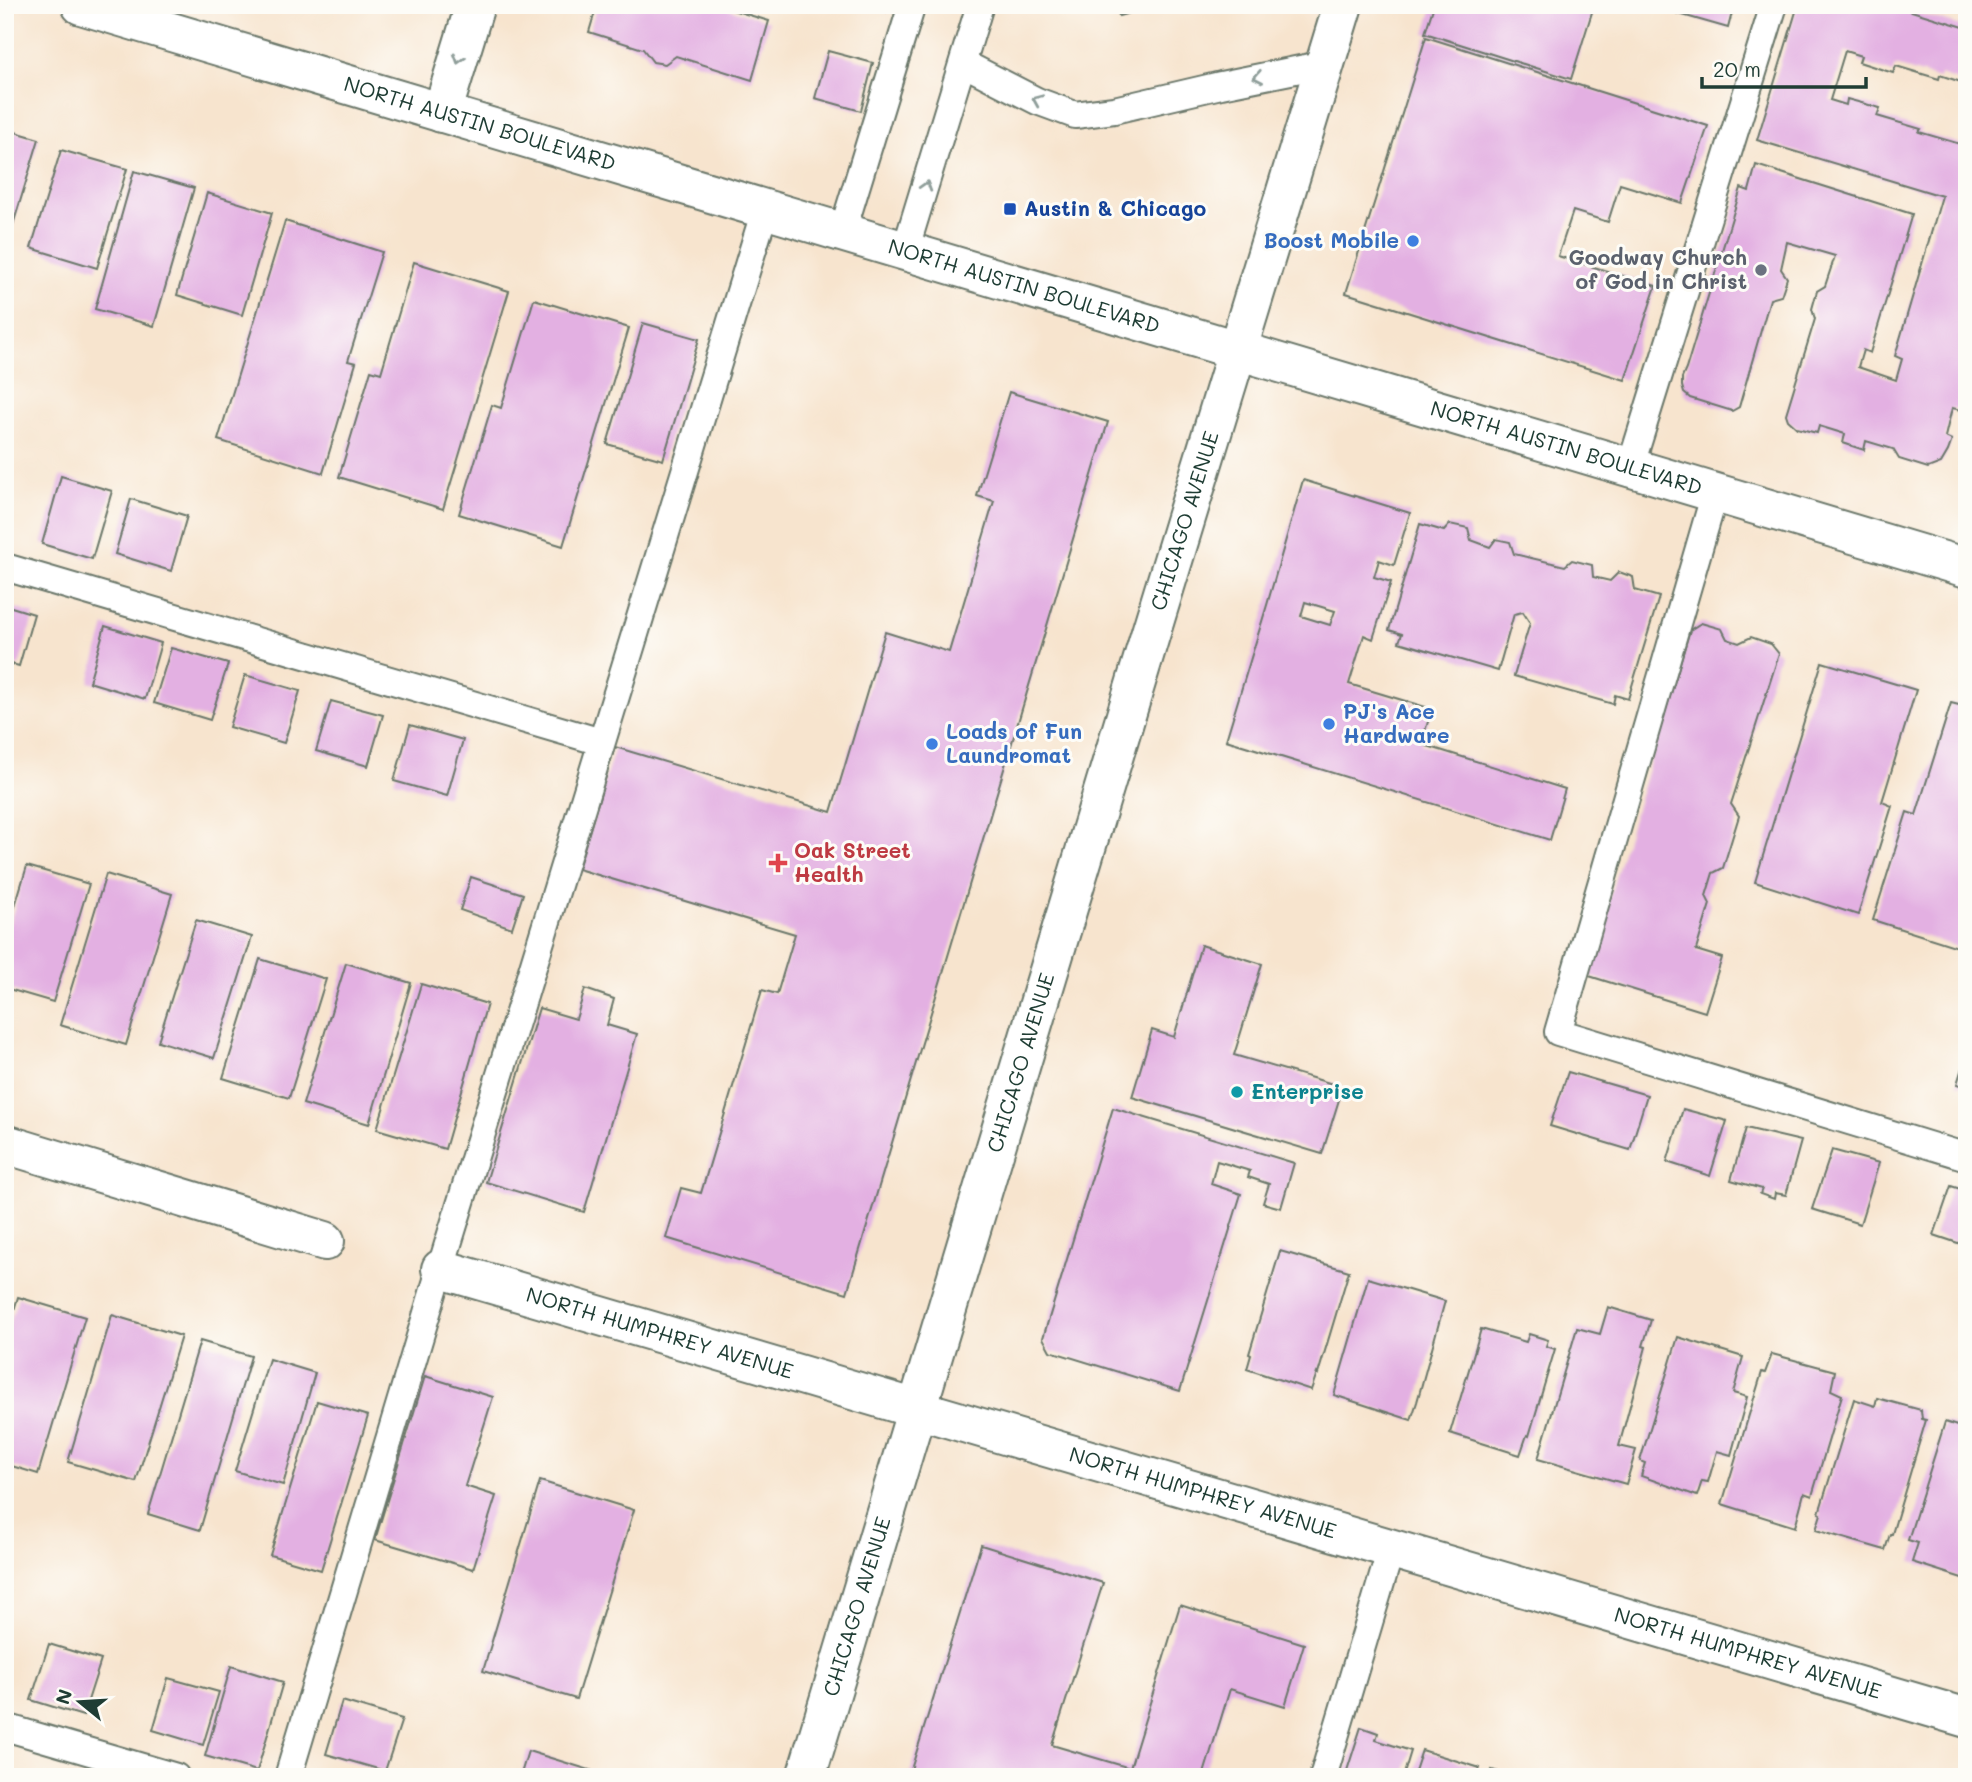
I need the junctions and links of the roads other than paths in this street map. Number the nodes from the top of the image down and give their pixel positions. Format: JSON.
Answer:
{"nodes":[{"id":1,"x":82,"y":5,"type":"edge"},
{"id":2,"x":475,"y":5,"type":"edge"},
{"id":3,"x":912,"y":5,"type":"edge"},
{"id":4,"x":981,"y":5,"type":"edge"},
{"id":5,"x":1343,"y":5,"type":"edge"},
{"id":6,"x":1774,"y":5,"type":"edge"},
{"id":7,"x":963,"y":63,"type":"junction"},
{"id":8,"x":1325,"y":64,"type":"junction"},
{"id":9,"x":442,"y":113,"type":"junction"},
{"id":10,"x":765,"y":209,"type":"junction"},
{"id":11,"x":842,"y":233,"type":"junction"},
{"id":12,"x":905,"y":251,"type":"junction"},
{"id":13,"x":1237,"y":350,"type":"junction"},
{"id":14,"x":1630,"y":468,"type":"junction"},
{"id":15,"x":1715,"y":493,"type":"junction"},
{"id":16,"x":5,"y":567,"type":"edge"},
{"id":17,"x":1967,"y":568,"type":"edge"},
{"id":18,"x":601,"y":742,"type":"junction"},
{"id":19,"x":5,"y":1144,"type":"edge"},
{"id":20,"x":1967,"y":1157,"type":"edge"},
{"id":21,"x":325,"y":1241,"type":"dead end"},
{"id":22,"x":441,"y":1269,"type":"junction"},
{"id":23,"x":916,"y":1410,"type":"junction"},
{"id":24,"x":1391,"y":1549,"type":"junction"},
{"id":25,"x":1967,"y":1718,"type":"edge"},
{"id":26,"x":5,"y":1727,"type":"edge"},
{"id":27,"x":176,"y":1777,"type":"edge"},
{"id":28,"x":288,"y":1777,"type":"edge"},
{"id":29,"x":806,"y":1777,"type":"edge"},
{"id":30,"x":1323,"y":1777,"type":"edge"}],
"edges":[{"from":1,"to":9,"type":"street","name":"NORTH AUSTIN BOULEVARD"},
{"from":2,"to":9,"type":"street","one_way":true},
{"from":3,"to":11,"type":"lane"},
{"from":4,"to":7,"type":"lane"},
{"from":5,"to":8,"type":"street","name":"CHICAGO AVENUE"},
{"from":6,"to":14,"type":"lane"},
{"from":8,"to":7,"type":"lane","one_way":true},
{"from":12,"to":7,"type":"lane","one_way":true},
{"from":8,"to":13,"type":"street","name":"CHICAGO AVENUE"},
{"from":9,"to":10,"type":"street","name":"NORTH AUSTIN BOULEVARD"},
{"from":10,"to":11,"type":"street","name":"NORTH AUSTIN BOULEVARD"},
{"from":10,"to":18,"type":"lane"},
{"from":11,"to":12,"type":"street","name":"NORTH AUSTIN BOULEVARD"},
{"from":12,"to":13,"type":"street","name":"NORTH AUSTIN BOULEVARD"},
{"from":13,"to":14,"type":"street","name":"NORTH AUSTIN BOULEVARD"},
{"from":13,"to":23,"type":"street","name":"CHICAGO AVENUE"},
{"from":14,"to":15,"type":"street","name":"NORTH AUSTIN BOULEVARD"},
{"from":15,"to":17,"type":"street","name":"NORTH AUSTIN BOULEVARD"},
{"from":15,"to":20,"type":"lane"},
{"from":16,"to":18,"type":"lane"},
{"from":18,"to":22,"type":"lane"},
{"from":19,"to":21,"type":"street"},
{"from":22,"to":23,"type":"street","name":"NORTH HUMPHREY AVENUE"},
{"from":22,"to":28,"type":"lane"},
{"from":23,"to":24,"type":"street","name":"NORTH HUMPHREY AVENUE"},
{"from":23,"to":29,"type":"street","name":"CHICAGO AVENUE"},
{"from":24,"to":25,"type":"street","name":"NORTH HUMPHREY AVENUE"},
{"from":24,"to":30,"type":"lane"},
{"from":26,"to":27,"type":"lane"}]}
